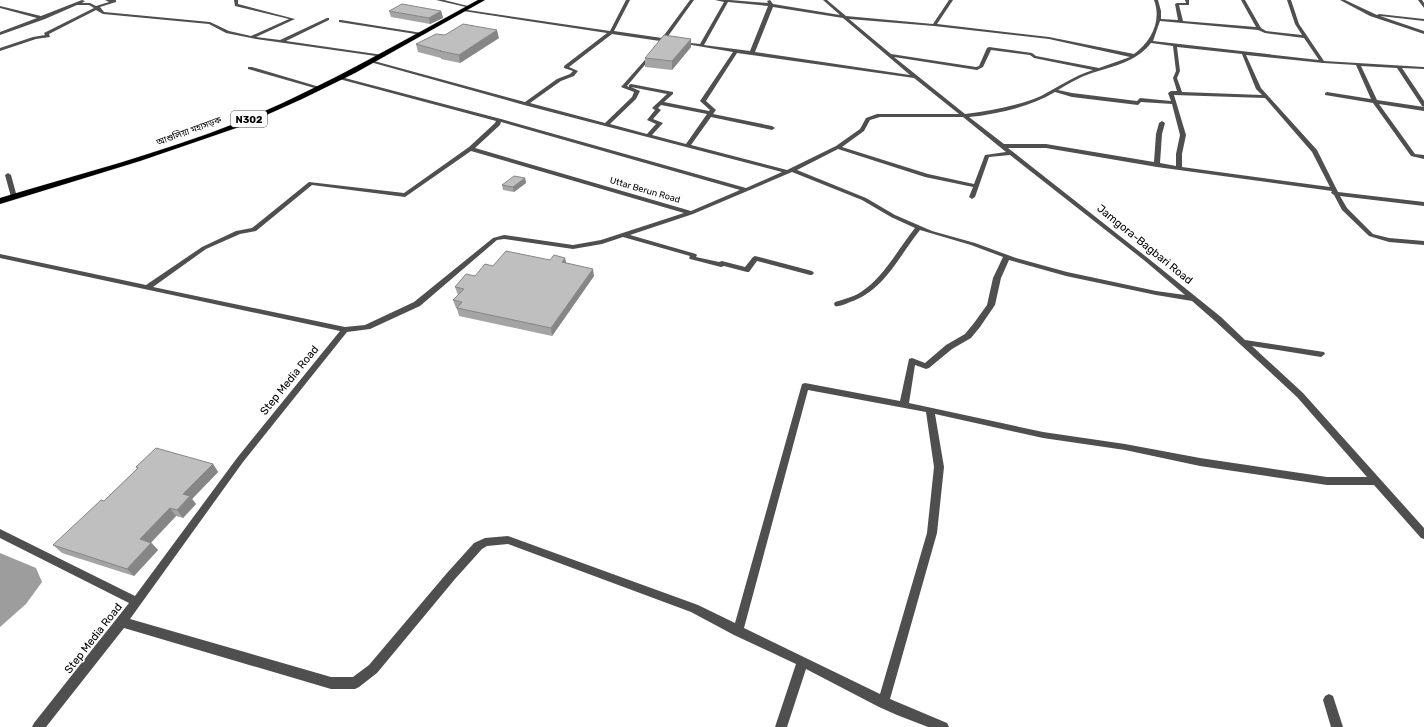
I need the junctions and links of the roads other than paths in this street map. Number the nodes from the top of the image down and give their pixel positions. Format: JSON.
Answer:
{"nodes":[{"id":1,"x":86,"y":0,"type":"edge"},
{"id":2,"x":107,"y":0,"type":"edge"},
{"id":3,"x":236,"y":0,"type":"edge"},
{"id":4,"x":438,"y":0,"type":"edge"},
{"id":5,"x":482,"y":0,"type":"edge"},
{"id":6,"x":628,"y":0,"type":"edge"},
{"id":7,"x":692,"y":0,"type":"edge"},
{"id":8,"x":717,"y":0,"type":"edge"},
{"id":9,"x":825,"y":0,"type":"edge"},
{"id":10,"x":951,"y":0,"type":"edge"},
{"id":11,"x":1156,"y":0,"type":"edge"},
{"id":12,"x":1187,"y":0,"type":"edge"},
{"id":13,"x":1243,"y":0,"type":"edge"},
{"id":14,"x":1289,"y":0,"type":"edge"},
{"id":15,"x":1342,"y":0,"type":"edge"},
{"id":16,"x":1420,"y":0,"type":"edge"},
{"id":17,"x":728,"y":1,"type":"junction"},
{"id":18,"x":770,"y":3,"type":"edge"},
{"id":19,"x":78,"y":4,"type":"junction"},
{"id":20,"x":0,"y":7,"type":"edge"},
{"id":21,"x":1424,"y":7,"type":"edge"},
{"id":22,"x":97,"y":8,"type":"junction"},
{"id":23,"x":467,"y":8,"type":"junction"},
{"id":24,"x":1370,"y":14,"type":"junction"},
{"id":25,"x":43,"y":18,"type":"junction"},
{"id":26,"x":846,"y":18,"type":"junction"},
{"id":27,"x":327,"y":19,"type":"dead end"},
{"id":28,"x":1159,"y":20,"type":"junction"},
{"id":29,"x":1424,"y":20,"type":"edge"},
{"id":30,"x":341,"y":21,"type":"dead end"},
{"id":31,"x":1181,"y":22,"type":"junction"},
{"id":32,"x":934,"y":25,"type":"junction"},
{"id":33,"x":1259,"y":29,"type":"junction"},
{"id":34,"x":610,"y":32,"type":"junction"},
{"id":35,"x":1424,"y":33,"type":"edge"},
{"id":36,"x":0,"y":34,"type":"edge"},
{"id":37,"x":422,"y":34,"type":"junction"},
{"id":38,"x":252,"y":37,"type":"junction"},
{"id":39,"x":1306,"y":37,"type":"junction"},
{"id":40,"x":663,"y":40,"type":"junction"},
{"id":41,"x":281,"y":41,"type":"junction"},
{"id":42,"x":1150,"y":42,"type":"junction"},
{"id":43,"x":1175,"y":45,"type":"junction"},
{"id":44,"x":658,"y":46,"type":"edge"},
{"id":45,"x":701,"y":46,"type":"junction"},
{"id":46,"x":0,"y":50,"type":"edge"},
{"id":47,"x":654,"y":51,"type":"edge"},
{"id":48,"x":736,"y":51,"type":"junction"},
{"id":49,"x":1243,"y":52,"type":"junction"},
{"id":50,"x":752,"y":53,"type":"junction"},
{"id":51,"x":891,"y":55,"type":"junction"},
{"id":52,"x":383,"y":56,"type":"junction"},
{"id":53,"x":1134,"y":56,"type":"junction"},
{"id":54,"x":372,"y":62,"type":"junction"},
{"id":55,"x":1323,"y":62,"type":"junction"},
{"id":56,"x":1358,"y":65,"type":"junction"},
{"id":57,"x":1398,"y":66,"type":"junction"},
{"id":58,"x":250,"y":68,"type":"dead end"},
{"id":59,"x":1424,"y":68,"type":"edge"},
{"id":60,"x":1100,"y":70,"type":"junction"},
{"id":61,"x":915,"y":77,"type":"junction"},
{"id":62,"x":341,"y":78,"type":"junction"},
{"id":63,"x":626,"y":85,"type":"junction"},
{"id":64,"x":320,"y":88,"type":"junction"},
{"id":65,"x":1053,"y":90,"type":"junction"},
{"id":66,"x":1180,"y":93,"type":"junction"},
{"id":67,"x":1327,"y":94,"type":"dead end"},
{"id":68,"x":1266,"y":97,"type":"junction"},
{"id":69,"x":1375,"y":102,"type":"junction"},
{"id":70,"x":660,"y":103,"type":"junction"},
{"id":71,"x":1174,"y":103,"type":"junction"},
{"id":72,"x":526,"y":104,"type":"junction"},
{"id":73,"x":1424,"y":105,"type":"edge"},
{"id":74,"x":1424,"y":109,"type":"edge"},
{"id":75,"x":710,"y":114,"type":"junction"},
{"id":76,"x":965,"y":115,"type":"junction"},
{"id":77,"x":499,"y":120,"type":"junction"},
{"id":78,"x":1162,"y":123,"type":"dead end"},
{"id":79,"x":606,"y":126,"type":"junction"},
{"id":80,"x":772,"y":128,"type":"dead end"},
{"id":81,"x":648,"y":136,"type":"junction"},
{"id":82,"x":687,"y":146,"type":"junction"},
{"id":83,"x":1004,"y":146,"type":"junction"},
{"id":84,"x":838,"y":147,"type":"junction"},
{"id":85,"x":471,"y":148,"type":"junction"},
{"id":86,"x":1012,"y":153,"type":"junction"},
{"id":87,"x":1424,"y":157,"type":"edge"},
{"id":88,"x":1157,"y":165,"type":"junction"},
{"id":89,"x":1179,"y":168,"type":"junction"},
{"id":90,"x":790,"y":171,"type":"junction"},
{"id":91,"x":8,"y":175,"type":"dead end"},
{"id":92,"x":976,"y":186,"type":"junction"},
{"id":93,"x":747,"y":190,"type":"junction"},
{"id":94,"x":1334,"y":191,"type":"junction"},
{"id":95,"x":14,"y":197,"type":"junction"},
{"id":96,"x":972,"y":197,"type":"dead end"},
{"id":97,"x":0,"y":201,"type":"edge"},
{"id":98,"x":1424,"y":204,"type":"edge"},
{"id":99,"x":691,"y":213,"type":"junction"},
{"id":100,"x":919,"y":227,"type":"junction"},
{"id":101,"x":623,"y":235,"type":"junction"},
{"id":102,"x":1424,"y":243,"type":"edge"},
{"id":103,"x":0,"y":256,"type":"edge"},
{"id":104,"x":1007,"y":257,"type":"junction"},
{"id":105,"x":810,"y":273,"type":"dead end"},
{"id":106,"x":146,"y":288,"type":"junction"},
{"id":107,"x":1194,"y":299,"type":"junction"},
{"id":108,"x":838,"y":304,"type":"dead end"},
{"id":109,"x":345,"y":330,"type":"junction"},
{"id":110,"x":1243,"y":342,"type":"junction"},
{"id":111,"x":1321,"y":354,"type":"dead end"},
{"id":112,"x":904,"y":405,"type":"junction"},
{"id":113,"x":930,"y":410,"type":"junction"},
{"id":114,"x":1377,"y":481,"type":"junction"},
{"id":115,"x":0,"y":533,"type":"edge"},
{"id":116,"x":1424,"y":535,"type":"edge"},
{"id":117,"x":137,"y":602,"type":"junction"},
{"id":118,"x":122,"y":622,"type":"junction"},
{"id":119,"x":738,"y":631,"type":"junction"},
{"id":120,"x":802,"y":662,"type":"junction"},
{"id":121,"x":1329,"y":700,"type":"dead end"},
{"id":122,"x":883,"y":703,"type":"junction"},
{"id":123,"x":38,"y":727,"type":"edge"},
{"id":124,"x":781,"y":727,"type":"edge"},
{"id":125,"x":943,"y":727,"type":"edge"},
{"id":126,"x":1337,"y":727,"type":"edge"}],
"edges":[{"from":1,"to":19,"type":"street"},
{"from":2,"to":22,"type":"street"},
{"from":3,"to":38,"type":"street"},
{"from":4,"to":23,"type":"street"},
{"from":5,"to":23,"type":"highway","name":"আশুলিয়া মহাসড়ক","number":"N302"},
{"from":6,"to":34,"type":"street"},
{"from":7,"to":40,"type":"street"},
{"from":8,"to":17,"type":"street"},
{"from":9,"to":26,"type":"street","name":"Jamgora-Bagbari Road"},
{"from":10,"to":32,"type":"street"},
{"from":11,"to":28,"type":"street"},
{"from":12,"to":31,"type":"street"},
{"from":13,"to":33,"type":"street"},
{"from":14,"to":39,"type":"street"},
{"from":15,"to":24,"type":"street"},
{"from":16,"to":21,"type":"street"},
{"from":17,"to":18,"type":"street"},
{"from":17,"to":45,"type":"street"},
{"from":18,"to":26,"type":"street"},
{"from":18,"to":50,"type":"street"},
{"from":19,"to":22,"type":"street"},
{"from":19,"to":25,"type":"street"},
{"from":20,"to":25,"type":"street"},
{"from":22,"to":38,"type":"street"},
{"from":22,"to":46,"type":"street"},
{"from":23,"to":34,"type":"street"},
{"from":23,"to":37,"type":"highway","name":"আশুলিয়া মহাসড়ক","number":"N302"},
{"from":24,"to":29,"type":"street"},
{"from":24,"to":35,"type":"street"},
{"from":25,"to":36,"type":"street"},
{"from":26,"to":32,"type":"street"},
{"from":26,"to":51,"type":"street","name":"Jamgora-Bagbari Road"},
{"from":27,"to":41,"type":"street"},
{"from":28,"to":31,"type":"street"},
{"from":28,"to":42,"type":"street"},
{"from":30,"to":37,"type":"street"},
{"from":31,"to":33,"type":"street"},
{"from":32,"to":53,"type":"street"},
{"from":33,"to":39,"type":"street"},
{"from":34,"to":40,"type":"street"},
{"from":34,"to":72,"type":"street"},
{"from":37,"to":52,"type":"highway","name":"আশুলিয়া মহাসড়ক","number":"N302"},
{"from":38,"to":41,"type":"street"},
{"from":39,"to":55,"type":"street"},
{"from":40,"to":44,"type":"street"},
{"from":40,"to":45,"type":"street"},
{"from":41,"to":52,"type":"street"},
{"from":42,"to":43,"type":"street"},
{"from":42,"to":53,"type":"street"},
{"from":43,"to":49,"type":"street"},
{"from":43,"to":66,"type":"street"},
{"from":45,"to":48,"type":"street"},
{"from":47,"to":63,"type":"street"},
{"from":48,"to":50,"type":"street"},
{"from":48,"to":75,"type":"street"},
{"from":49,"to":55,"type":"street"},
{"from":49,"to":68,"type":"street"},
{"from":50,"to":61,"type":"street"},
{"from":51,"to":60,"type":"street"},
{"from":51,"to":61,"type":"street","name":"Jamgora-Bagbari Road"},
{"from":52,"to":54,"type":"highway","name":"আশুলিয়া মহাসড়ক","number":"N302"},
{"from":53,"to":60,"type":"street"},
{"from":54,"to":62,"type":"highway","name":"আশুলিয়া মহাসড়ক","number":"N302"},
{"from":54,"to":72,"type":"street"},
{"from":55,"to":56,"type":"street"},
{"from":56,"to":57,"type":"street"},
{"from":56,"to":69,"type":"street"},
{"from":57,"to":59,"type":"street"},
{"from":57,"to":73,"type":"street"},
{"from":58,"to":64,"type":"street"},
{"from":60,"to":65,"type":"street"},
{"from":61,"to":76,"type":"street","name":"Jamgora-Bagbari Road"},
{"from":62,"to":64,"type":"highway","name":"আশুলিয়া মহাসড়ক","number":"N302"},
{"from":62,"to":77,"type":"street"},
{"from":63,"to":70,"type":"street"},
{"from":63,"to":79,"type":"street"},
{"from":64,"to":95,"type":"highway","name":"আশুলিয়া মহাসড়ক","number":"N302"},
{"from":65,"to":71,"type":"street"},
{"from":65,"to":76,"type":"street"},
{"from":66,"to":68,"type":"street"},
{"from":66,"to":71,"type":"street"},
{"from":67,"to":69,"type":"street"},
{"from":68,"to":94,"type":"street"},
{"from":69,"to":74,"type":"street"},
{"from":69,"to":87,"type":"street"},
{"from":70,"to":75,"type":"street"},
{"from":70,"to":81,"type":"street"},
{"from":71,"to":89,"type":"street"},
{"from":72,"to":79,"type":"street"},
{"from":75,"to":80,"type":"street"},
{"from":75,"to":82,"type":"street"},
{"from":76,"to":83,"type":"street","name":"Jamgora-Bagbari Road"},
{"from":76,"to":84,"type":"street"},
{"from":77,"to":85,"type":"street"},
{"from":77,"to":93,"type":"street"},
{"from":78,"to":88,"type":"street"},
{"from":79,"to":81,"type":"street"},
{"from":81,"to":82,"type":"street"},
{"from":82,"to":90,"type":"street"},
{"from":83,"to":86,"type":"street","name":"Jamgora-Bagbari Road"},
{"from":83,"to":88,"type":"street"},
{"from":84,"to":90,"type":"street"},
{"from":84,"to":92,"type":"street"},
{"from":85,"to":99,"type":"street","name":"Uttar Berun Road"},
{"from":85,"to":106,"type":"street"},
{"from":86,"to":92,"type":"street"},
{"from":86,"to":107,"type":"street","name":"Jamgora-Bagbari Road"},
{"from":88,"to":89,"type":"street"},
{"from":89,"to":94,"type":"street"},
{"from":90,"to":93,"type":"street"},
{"from":90,"to":100,"type":"street"},
{"from":91,"to":95,"type":"street"},
{"from":92,"to":96,"type":"street"},
{"from":93,"to":99,"type":"street"},
{"from":94,"to":98,"type":"street"},
{"from":94,"to":102,"type":"street"},
{"from":95,"to":97,"type":"highway","name":"আশুলিয়া মহাসড়ক","number":"N302"},
{"from":99,"to":101,"type":"street","name":"Uttar Berun Road"},
{"from":100,"to":104,"type":"street"},
{"from":100,"to":108,"type":"street"},
{"from":101,"to":105,"type":"street"},
{"from":101,"to":109,"type":"street","name":"Uttar Berun Road"},
{"from":103,"to":106,"type":"street"},
{"from":104,"to":107,"type":"street"},
{"from":104,"to":112,"type":"street"},
{"from":106,"to":109,"type":"street"},
{"from":107,"to":110,"type":"street","name":"Jamgora-Bagbari Road"},
{"from":109,"to":117,"type":"street","name":"Step Media Road"},
{"from":110,"to":111,"type":"street"},
{"from":110,"to":114,"type":"street","name":"Jamgora-Bagbari Road"},
{"from":112,"to":113,"type":"street"},
{"from":112,"to":119,"type":"street"},
{"from":113,"to":114,"type":"street"},
{"from":113,"to":122,"type":"street"},
{"from":114,"to":116,"type":"street","name":"Jamgora-Bagbari Road"},
{"from":115,"to":117,"type":"street"},
{"from":117,"to":118,"type":"street","name":"Step Media Road"},
{"from":118,"to":119,"type":"street"},
{"from":118,"to":123,"type":"street","name":"Step Media Road"},
{"from":119,"to":120,"type":"street"},
{"from":120,"to":122,"type":"street"},
{"from":120,"to":124,"type":"street"},
{"from":121,"to":126,"type":"street"},
{"from":122,"to":125,"type":"street"}]}
